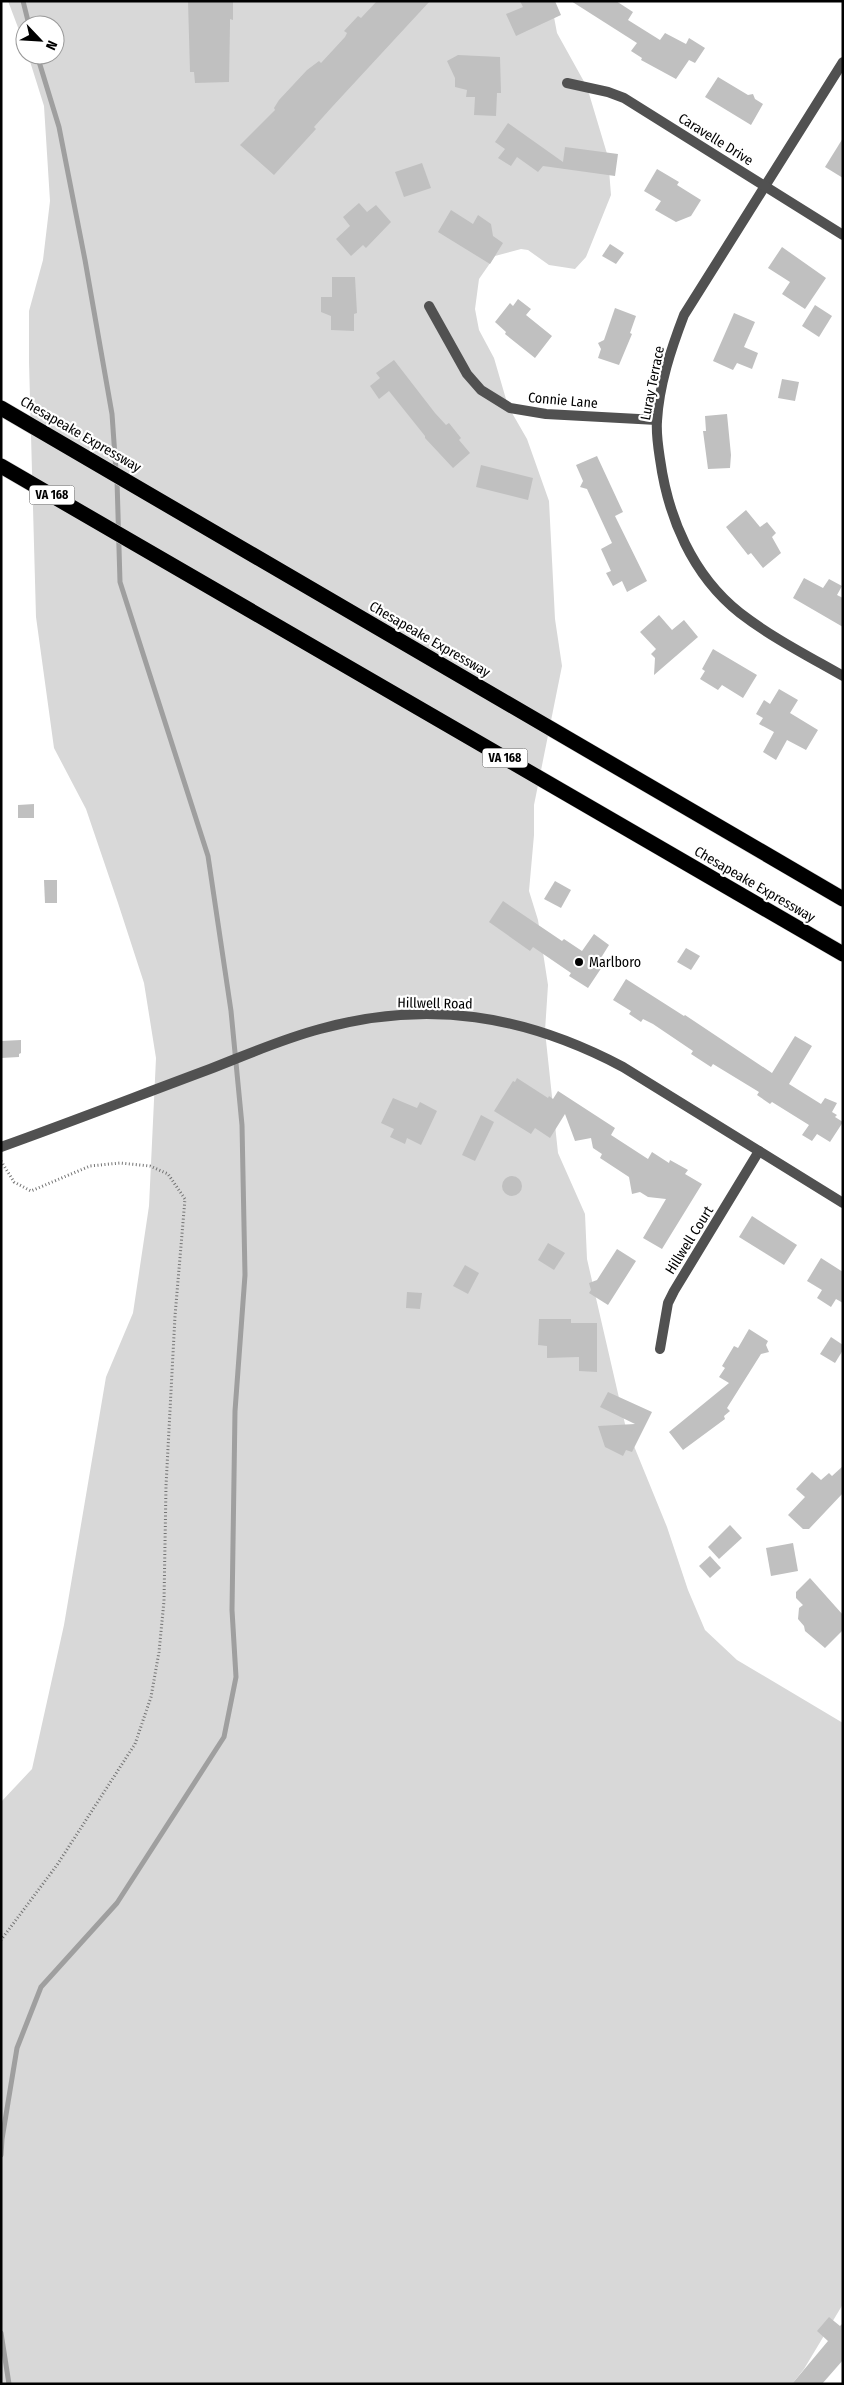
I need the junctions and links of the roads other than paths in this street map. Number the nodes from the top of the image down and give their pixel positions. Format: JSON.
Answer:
{"nodes":[{"id":1,"x":843,"y":62,"type":"edge"},
{"id":2,"x":567,"y":83,"type":"dead end"},
{"id":3,"x":764,"y":185,"type":"junction"},
{"id":4,"x":843,"y":235,"type":"edge"},
{"id":5,"x":429,"y":306,"type":"dead end"},
{"id":6,"x":1,"y":408,"type":"edge"},
{"id":7,"x":657,"y":420,"type":"junction"},
{"id":8,"x":1,"y":466,"type":"edge"},
{"id":9,"x":843,"y":676,"type":"edge"},
{"id":10,"x":843,"y":899,"type":"edge"},
{"id":11,"x":843,"y":954,"type":"edge"},
{"id":12,"x":1,"y":1147,"type":"edge"},
{"id":13,"x":759,"y":1152,"type":"junction"},
{"id":14,"x":843,"y":1203,"type":"edge"},
{"id":15,"x":660,"y":1349,"type":"dead end"}],
"edges":[{"from":1,"to":3,"type":"street","name":"Luray Terrace"},
{"from":2,"to":3,"type":"street","name":"Caravelle Drive"},
{"from":3,"to":4,"type":"street","name":"Caravelle Drive"},
{"from":3,"to":7,"type":"street","name":"Luray Terrace"},
{"from":5,"to":7,"type":"street","name":"Connie Lane"},
{"from":6,"to":10,"type":"highway","name":"Chesapeake Expressway"},
{"from":7,"to":9,"type":"street","name":"Luray Terrace"},
{"from":8,"to":11,"type":"highway","name":"Chesapeake Expressway","number":"VA 168"},
{"from":12,"to":13,"type":"street","name":"Hillwell Road"},
{"from":13,"to":14,"type":"street","name":"Hillwell Road"},
{"from":13,"to":15,"type":"street","name":"Hillwell Court"}]}
